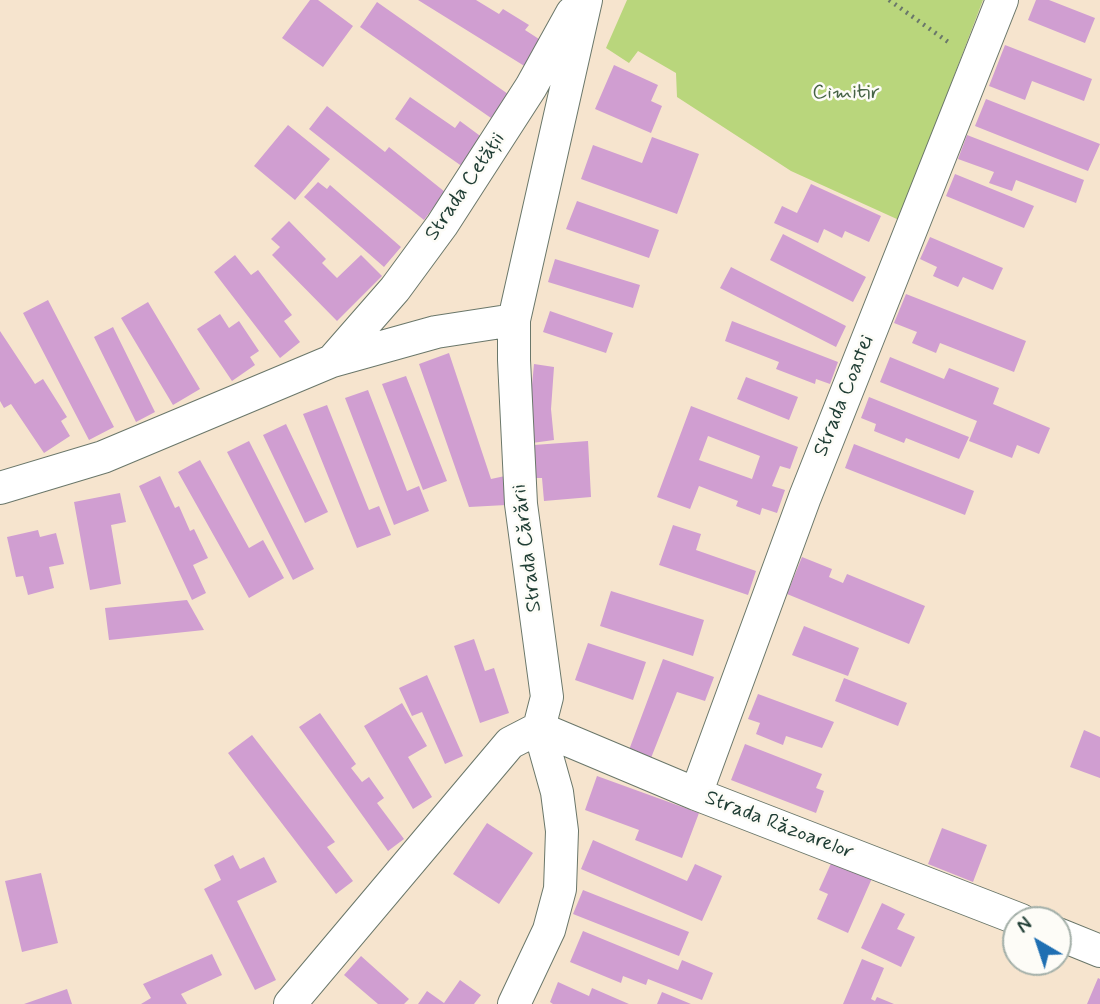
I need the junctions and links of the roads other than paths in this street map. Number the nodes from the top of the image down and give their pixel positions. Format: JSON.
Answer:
{"nodes":[{"id":1,"x":580,"y":0,"type":"edge"},
{"id":2,"x":586,"y":0,"type":"edge"},
{"id":3,"x":1002,"y":0,"type":"edge"},
{"id":4,"x":514,"y":320,"type":"junction"},
{"id":5,"x":332,"y":360,"type":"junction"},
{"id":6,"x":0,"y":474,"type":"edge"},
{"id":7,"x":31,"y":481,"type":"junction"},
{"id":8,"x":0,"y":488,"type":"edge"},
{"id":9,"x":538,"y":728,"type":"junction"},
{"id":10,"x":696,"y":794,"type":"junction"},
{"id":11,"x":1002,"y":913,"type":"edge"},
{"id":12,"x":1072,"y":940,"type":"edge"},
{"id":13,"x":1100,"y":951,"type":"edge"},
{"id":14,"x":290,"y":1004,"type":"edge"},
{"id":15,"x":514,"y":1004,"type":"edge"}],
"edges":[{"from":1,"to":5,"type":"street","name":"Strada Cetății"},
{"from":2,"to":4,"type":"street","name":"Strada Cărării"},
{"from":3,"to":10,"type":"street","name":"Strada Coastei"},
{"from":4,"to":5,"type":"street","name":"Strada Cetății"},
{"from":4,"to":9,"type":"street","name":"Strada Cărării"},
{"from":5,"to":7,"type":"street","name":"Strada Cetății"},
{"from":6,"to":7,"type":"street"},
{"from":7,"to":8,"type":"street","name":"Strada Cetății"},
{"from":9,"to":10,"type":"street","name":"Strada Răzoarelor"},
{"from":9,"to":14,"type":"street"},
{"from":9,"to":15,"type":"street"},
{"from":10,"to":11,"type":"street","name":"Strada Răzoarelor"},
{"from":12,"to":13,"type":"street"}]}
